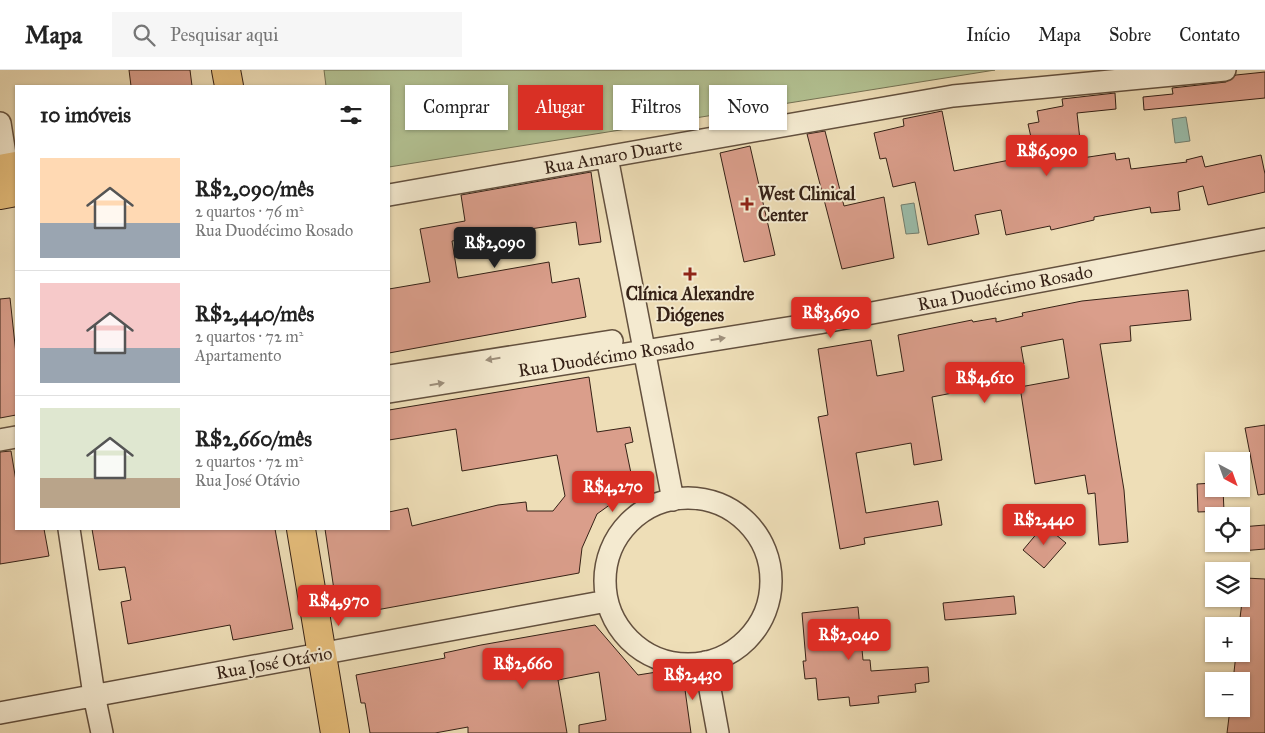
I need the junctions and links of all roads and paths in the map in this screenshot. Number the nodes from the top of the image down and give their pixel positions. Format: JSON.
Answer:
{"nodes":[{"id":1,"x":226,"y":70,"type":"edge"},
{"id":2,"x":1225,"y":70,"type":"edge"},
{"id":3,"x":229,"y":85,"type":"edge"},
{"id":4,"x":0,"y":123,"type":"edge"},
{"id":5,"x":607,"y":157,"type":"junction"},
{"id":6,"x":10,"y":184,"type":"edge"},
{"id":7,"x":390,"y":195,"type":"edge"},
{"id":8,"x":1265,"y":227,"type":"edge"},
{"id":9,"x":1265,"y":239,"type":"edge"},
{"id":10,"x":643,"y":343,"type":"junction"},
{"id":11,"x":390,"y":376,"type":"edge"},
{"id":12,"x":390,"y":392,"type":"edge"},
{"id":13,"x":15,"y":437,"type":"edge"},
{"id":14,"x":0,"y":440,"type":"edge"},
{"id":15,"x":15,"y":452,"type":"edge"},
{"id":16,"x":0,"y":454,"type":"edge"},
{"id":17,"x":673,"y":500,"type":"junction"},
{"id":18,"x":69,"y":530,"type":"edge"},
{"id":19,"x":301,"y":530,"type":"edge"},
{"id":20,"x":608,"y":601,"type":"junction"},
{"id":21,"x":322,"y":654,"type":"junction"},
{"id":22,"x":705,"y":662,"type":"junction"},
{"id":23,"x":94,"y":695,"type":"junction"},
{"id":24,"x":0,"y":713,"type":"edge"},
{"id":25,"x":102,"y":733,"type":"edge"},
{"id":26,"x":335,"y":733,"type":"edge"},
{"id":27,"x":718,"y":733,"type":"edge"}],
"edges":[{"from":1,"to":3,"type":"main road"},
{"from":2,"to":5,"type":"street","name":"Rua Amaro Duarte"},
{"from":4,"to":6,"type":"street"},
{"from":5,"to":7,"type":"street","name":"Rua Amaro Duarte"},
{"from":5,"to":10,"type":"street"},
{"from":8,"to":10,"type":"street","name":"Rua Duodécimo Rosado"},
{"from":10,"to":9,"type":"street","name":"Rua Duodécimo Rosado","one_way":true},
{"from":10,"to":11,"type":"street","name":"Rua Duodécimo Rosado","one_way":true},
{"from":12,"to":10,"type":"street","name":"Rua Duodécimo Rosado","one_way":true},
{"from":10,"to":17,"type":"street"},
{"from":13,"to":14,"type":"street"},
{"from":15,"to":16,"type":"street"},
{"from":17,"to":20,"type":"street"},
{"from":17,"to":22,"type":"street"},
{"from":18,"to":23,"type":"street"},
{"from":19,"to":21,"type":"main road"},
{"from":20,"to":21,"type":"street","name":"Rua José Otávio"},
{"from":20,"to":22,"type":"street"},
{"from":21,"to":23,"type":"street","name":"Rua José Otávio"},
{"from":21,"to":26,"type":"main road"},
{"from":22,"to":27,"type":"street"},
{"from":23,"to":24,"type":"street","name":"Rua José Otávio"},
{"from":23,"to":25,"type":"street"}]}
